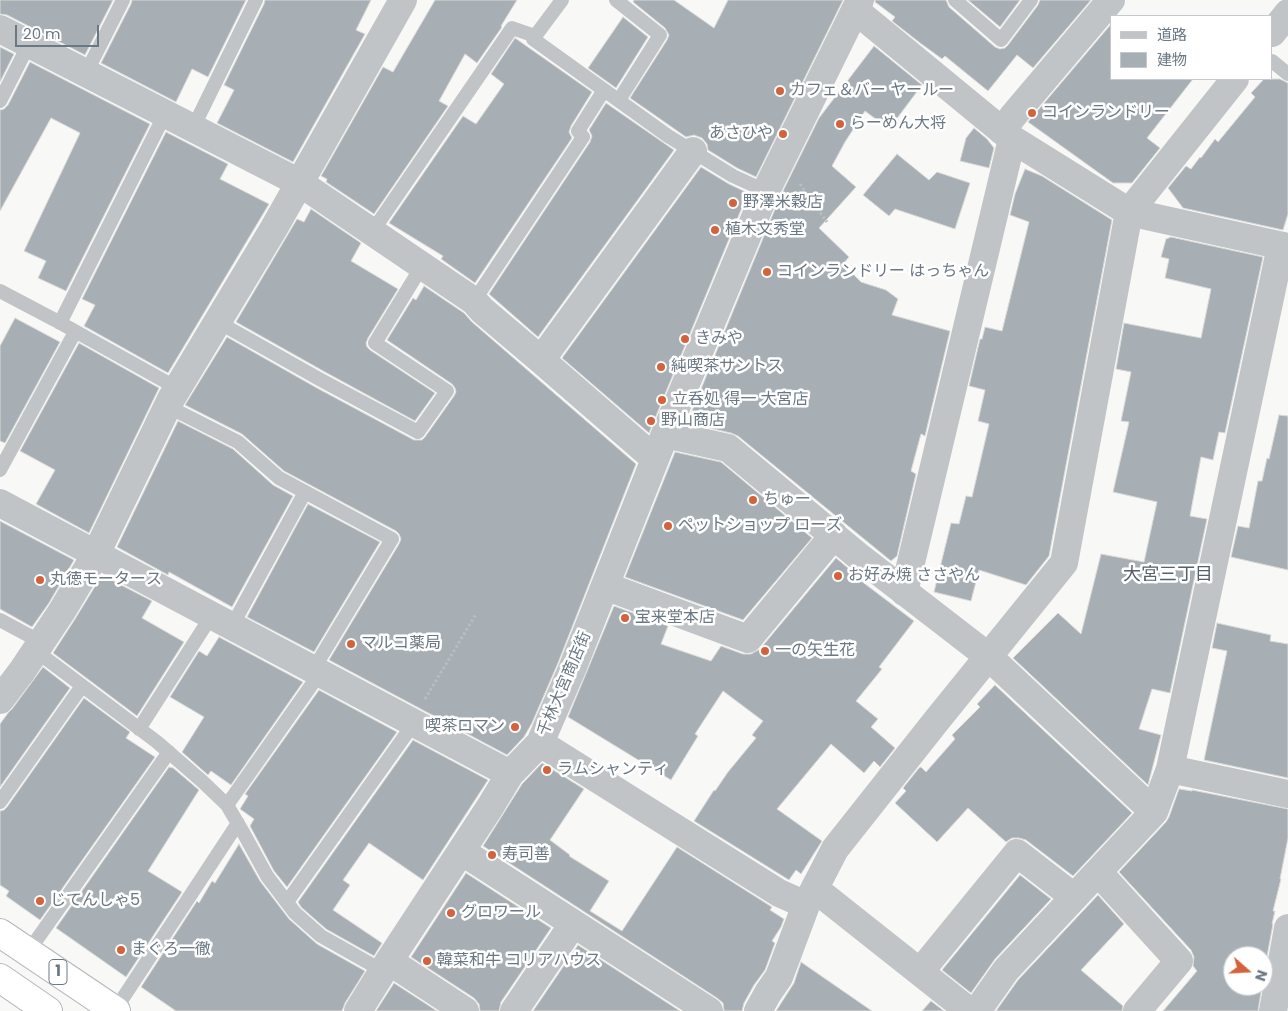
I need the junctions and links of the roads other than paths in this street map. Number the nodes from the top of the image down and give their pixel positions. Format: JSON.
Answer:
{"nodes":[{"id":1,"x":123,"y":0,"type":"edge"},
{"id":2,"x":256,"y":0,"type":"edge"},
{"id":3,"x":403,"y":0,"type":"edge"},
{"id":4,"x":562,"y":0,"type":"edge"},
{"id":5,"x":616,"y":0,"type":"edge"},
{"id":6,"x":955,"y":0,"type":"edge"},
{"id":7,"x":1031,"y":0,"type":"edge"},
{"id":8,"x":1111,"y":0,"type":"edge"},
{"id":9,"x":858,"y":5,"type":"edge"},
{"id":10,"x":1288,"y":13,"type":"edge"},
{"id":11,"x":0,"y":28,"type":"edge"},
{"id":12,"x":1273,"y":32,"type":"edge"},
{"id":13,"x":535,"y":36,"type":"junction"},
{"id":14,"x":29,"y":44,"type":"junction"},
{"id":15,"x":1273,"y":62,"type":"edge"},
{"id":16,"x":86,"y":73,"type":"junction"},
{"id":17,"x":1288,"y":74,"type":"edge"},
{"id":18,"x":1234,"y":80,"type":"edge"},
{"id":19,"x":604,"y":90,"type":"junction"},
{"id":20,"x":619,"y":100,"type":"junction"},
{"id":21,"x":0,"y":101,"type":"edge"},
{"id":22,"x":165,"y":114,"type":"junction"},
{"id":23,"x":193,"y":128,"type":"junction"},
{"id":24,"x":1007,"y":135,"type":"junction"},
{"id":25,"x":693,"y":151,"type":"junction"},
{"id":26,"x":300,"y":183,"type":"junction"},
{"id":27,"x":766,"y":190,"type":"junction"},
{"id":28,"x":1129,"y":212,"type":"junction"},
{"id":29,"x":372,"y":232,"type":"junction"},
{"id":30,"x":1285,"y":247,"type":"edge"},
{"id":31,"x":422,"y":266,"type":"junction"},
{"id":32,"x":0,"y":292,"type":"edge"},
{"id":33,"x":474,"y":301,"type":"junction"},
{"id":34,"x":218,"y":322,"type":"junction"},
{"id":35,"x":60,"y":323,"type":"junction"},
{"id":36,"x":75,"y":332,"type":"junction"},
{"id":37,"x":541,"y":360,"type":"junction"},
{"id":38,"x":172,"y":397,"type":"junction"},
{"id":39,"x":665,"y":434,"type":"junction"},
{"id":40,"x":655,"y":459,"type":"junction"},
{"id":41,"x":0,"y":470,"type":"edge"},
{"id":42,"x":305,"y":492,"type":"junction"},
{"id":43,"x":0,"y":503,"type":"edge"},
{"id":44,"x":834,"y":535,"type":"junction"},
{"id":45,"x":96,"y":554,"type":"junction"},
{"id":46,"x":605,"y":586,"type":"junction"},
{"id":47,"x":904,"y":592,"type":"junction"},
{"id":48,"x":0,"y":620,"type":"edge"},
{"id":49,"x":222,"y":621,"type":"junction"},
{"id":50,"x":38,"y":646,"type":"junction"},
{"id":51,"x":989,"y":657,"type":"junction"},
{"id":52,"x":317,"y":671,"type":"junction"},
{"id":53,"x":82,"y":686,"type":"junction"},
{"id":54,"x":0,"y":700,"type":"edge"},
{"id":55,"x":413,"y":722,"type":"junction"},
{"id":56,"x":139,"y":729,"type":"junction"},
{"id":57,"x":540,"y":743,"type":"junction"},
{"id":58,"x":168,"y":752,"type":"junction"},
{"id":59,"x":1170,"y":768,"type":"junction"},
{"id":60,"x":510,"y":774,"type":"junction"},
{"id":61,"x":1288,"y":794,"type":"edge"},
{"id":62,"x":0,"y":802,"type":"edge"},
{"id":63,"x":227,"y":805,"type":"junction"},
{"id":64,"x":1154,"y":812,"type":"junction"},
{"id":65,"x":238,"y":823,"type":"junction"},
{"id":66,"x":461,"y":851,"type":"junction"},
{"id":67,"x":1098,"y":872,"type":"junction"},
{"id":68,"x":810,"y":897,"type":"junction"},
{"id":69,"x":1074,"y":897,"type":"junction"},
{"id":70,"x":287,"y":902,"type":"junction"},
{"id":71,"x":573,"y":924,"type":"junction"},
{"id":72,"x":1288,"y":928,"type":"edge"},
{"id":73,"x":0,"y":933,"type":"edge"},
{"id":74,"x":28,"y":952,"type":"junction"},
{"id":75,"x":386,"y":966,"type":"junction"},
{"id":76,"x":920,"y":972,"type":"junction"},
{"id":77,"x":0,"y":978,"type":"edge"},
{"id":78,"x":48,"y":1011,"type":"edge"},
{"id":79,"x":116,"y":1011,"type":"edge"},
{"id":80,"x":358,"y":1011,"type":"edge"},
{"id":81,"x":465,"y":1011,"type":"edge"},
{"id":82,"x":514,"y":1011,"type":"edge"},
{"id":83,"x":708,"y":1011,"type":"edge"},
{"id":84,"x":758,"y":1011,"type":"edge"},
{"id":85,"x":969,"y":1011,"type":"edge"},
{"id":86,"x":977,"y":1011,"type":"edge"},
{"id":87,"x":1137,"y":1011,"type":"edge"},
{"id":88,"x":1273,"y":1011,"type":"edge"}],
"edges":[{"from":1,"to":16,"type":"lane"},
{"from":2,"to":23,"type":"lane"},
{"from":3,"to":26,"type":"street"},
{"from":4,"to":13,"type":"lane"},
{"from":5,"to":20,"type":"lane"},
{"from":6,"to":7,"type":"lane"},
{"from":8,"to":24,"type":"street"},
{"from":9,"to":24,"type":"street"},
{"from":9,"to":27,"type":"street","name":"千林大宮商店街"},
{"from":10,"to":12,"type":"street"},
{"from":11,"to":14,"type":"street"},
{"from":13,"to":19,"type":"lane"},
{"from":13,"to":29,"type":"lane"},
{"from":14,"to":16,"type":"street"},
{"from":14,"to":21,"type":"lane"},
{"from":15,"to":17,"type":"lane"},
{"from":16,"to":22,"type":"street"},
{"from":18,"to":28,"type":"street"},
{"from":19,"to":20,"type":"lane"},
{"from":19,"to":33,"type":"lane"},
{"from":20,"to":25,"type":"lane"},
{"from":22,"to":23,"type":"street"},
{"from":22,"to":35,"type":"lane"},
{"from":23,"to":26,"type":"street"},
{"from":24,"to":28,"type":"street"},
{"from":24,"to":47,"type":"street"},
{"from":25,"to":27,"type":"lane"},
{"from":25,"to":37,"type":"street"},
{"from":26,"to":29,"type":"street"},
{"from":26,"to":34,"type":"street"},
{"from":27,"to":39,"type":"street","name":"千林大宮商店街"},
{"from":28,"to":30,"type":"street"},
{"from":28,"to":51,"type":"street"},
{"from":29,"to":31,"type":"street"},
{"from":30,"to":59,"type":"street"},
{"from":31,"to":33,"type":"street"},
{"from":31,"to":34,"type":"lane"},
{"from":32,"to":35,"type":"lane"},
{"from":33,"to":37,"type":"street"},
{"from":34,"to":38,"type":"street"},
{"from":35,"to":36,"type":"lane"},
{"from":36,"to":38,"type":"lane"},
{"from":36,"to":41,"type":"lane"},
{"from":37,"to":40,"type":"street"},
{"from":38,"to":42,"type":"lane"},
{"from":38,"to":45,"type":"street"},
{"from":39,"to":40,"type":"street","name":"千林大宮商店街"},
{"from":39,"to":44,"type":"street"},
{"from":40,"to":46,"type":"street","name":"千林大宮商店街"},
{"from":42,"to":49,"type":"lane"},
{"from":42,"to":52,"type":"lane"},
{"from":43,"to":45,"type":"street"},
{"from":44,"to":46,"type":"street"},
{"from":44,"to":47,"type":"street"},
{"from":45,"to":49,"type":"street"},
{"from":45,"to":50,"type":"street"},
{"from":46,"to":57,"type":"street","name":"千林大宮商店街"},
{"from":47,"to":51,"type":"street"},
{"from":48,"to":50,"type":"lane"},
{"from":49,"to":52,"type":"street"},
{"from":49,"to":56,"type":"lane"},
{"from":50,"to":53,"type":"lane"},
{"from":50,"to":54,"type":"street"},
{"from":51,"to":64,"type":"street"},
{"from":51,"to":68,"type":"street"},
{"from":52,"to":55,"type":"street"},
{"from":52,"to":63,"type":"lane"},
{"from":53,"to":56,"type":"lane"},
{"from":53,"to":62,"type":"lane"},
{"from":55,"to":60,"type":"street"},
{"from":55,"to":70,"type":"lane"},
{"from":56,"to":58,"type":"lane"},
{"from":57,"to":60,"type":"street","name":"千林大宮商店街"},
{"from":57,"to":68,"type":"street"},
{"from":58,"to":63,"type":"lane"},
{"from":58,"to":74,"type":"lane"},
{"from":59,"to":61,"type":"street"},
{"from":59,"to":64,"type":"street"},
{"from":60,"to":66,"type":"street","name":"千林大宮商店街"},
{"from":63,"to":65,"type":"lane"},
{"from":64,"to":67,"type":"street"},
{"from":65,"to":70,"type":"lane"},
{"from":65,"to":79,"type":"lane"},
{"from":66,"to":71,"type":"street"},
{"from":66,"to":75,"type":"street","name":"千林大宮商店街"},
{"from":67,"to":69,"type":"street"},
{"from":67,"to":87,"type":"street"},
{"from":68,"to":76,"type":"street"},
{"from":68,"to":84,"type":"street"},
{"from":69,"to":76,"type":"street"},
{"from":69,"to":86,"type":"street"},
{"from":70,"to":75,"type":"lane"},
{"from":71,"to":82,"type":"street"},
{"from":71,"to":83,"type":"street"},
{"from":72,"to":88,"type":"street"},
{"from":73,"to":74,"type":"highway","number":"1"},
{"from":74,"to":79,"type":"highway","number":"1"},
{"from":75,"to":80,"type":"street","name":"千林大宮商店街"},
{"from":75,"to":81,"type":"street"},
{"from":76,"to":85,"type":"street"},
{"from":77,"to":78,"type":"highway","number":"1"}]}
